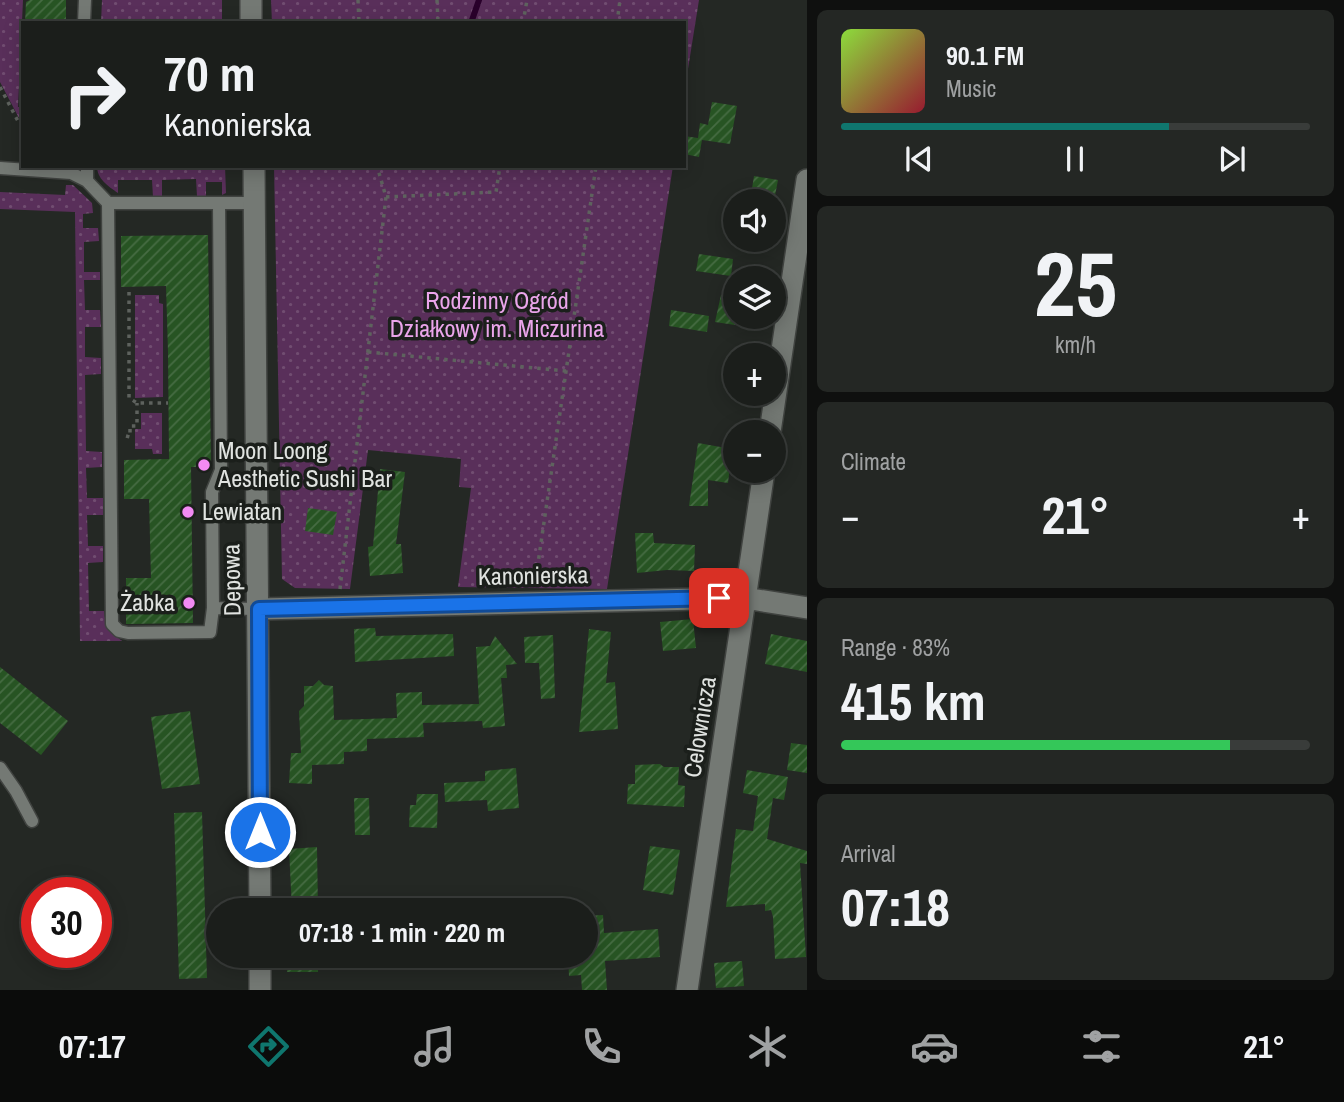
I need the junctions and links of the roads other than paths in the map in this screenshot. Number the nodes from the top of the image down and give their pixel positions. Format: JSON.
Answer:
{"nodes":[{"id":1,"x":85,"y":0,"type":"edge"},
{"id":2,"x":251,"y":0,"type":"edge"},
{"id":3,"x":84,"y":21,"type":"edge"},
{"id":4,"x":251,"y":21,"type":"edge"},
{"id":5,"x":87,"y":168,"type":"edge"},
{"id":6,"x":254,"y":168,"type":"edge"},
{"id":7,"x":0,"y":169,"type":"edge"},
{"id":8,"x":807,"y":180,"type":"edge"},
{"id":9,"x":87,"y":181,"type":"junction"},
{"id":10,"x":255,"y":203,"type":"junction"},
{"id":11,"x":108,"y":204,"type":"junction"},
{"id":12,"x":219,"y":204,"type":"junction"},
{"id":13,"x":772,"y":420,"type":"edge"},
{"id":14,"x":762,"y":483,"type":"edge"},
{"id":15,"x":745,"y":598,"type":"junction"},
{"id":16,"x":213,"y":608,"type":"junction"},
{"id":17,"x":807,"y":608,"type":"edge"},
{"id":18,"x":259,"y":609,"type":"junction"},
{"id":19,"x":0,"y":768,"type":"edge"},
{"id":20,"x":32,"y":821,"type":"dead end"},
{"id":21,"x":260,"y":898,"type":"edge"},
{"id":22,"x":260,"y":968,"type":"edge"},
{"id":23,"x":260,"y":990,"type":"edge"},
{"id":24,"x":687,"y":990,"type":"edge"}],
"edges":[{"from":1,"to":3,"type":"lane"},
{"from":2,"to":4,"type":"street"},
{"from":5,"to":9,"type":"lane"},
{"from":6,"to":10,"type":"street","name":"Depowa"},
{"from":7,"to":9,"type":"lane"},
{"from":8,"to":13,"type":"street"},
{"from":9,"to":11,"type":"lane"},
{"from":10,"to":12,"type":"lane"},
{"from":10,"to":18,"type":"street","name":"Depowa"},
{"from":11,"to":12,"type":"lane"},
{"from":11,"to":16,"type":"lane"},
{"from":12,"to":16,"type":"lane"},
{"from":14,"to":15,"type":"street","name":"Celownicza"},
{"from":15,"to":17,"type":"street","name":"Kanonierska"},
{"from":15,"to":18,"type":"street","name":"Kanonierska"},
{"from":15,"to":24,"type":"street","name":"Celownicza"},
{"from":16,"to":18,"type":"lane"},
{"from":18,"to":21,"type":"street","name":"Depowa"},
{"from":19,"to":20,"type":"lane"},
{"from":22,"to":23,"type":"street"}]}
